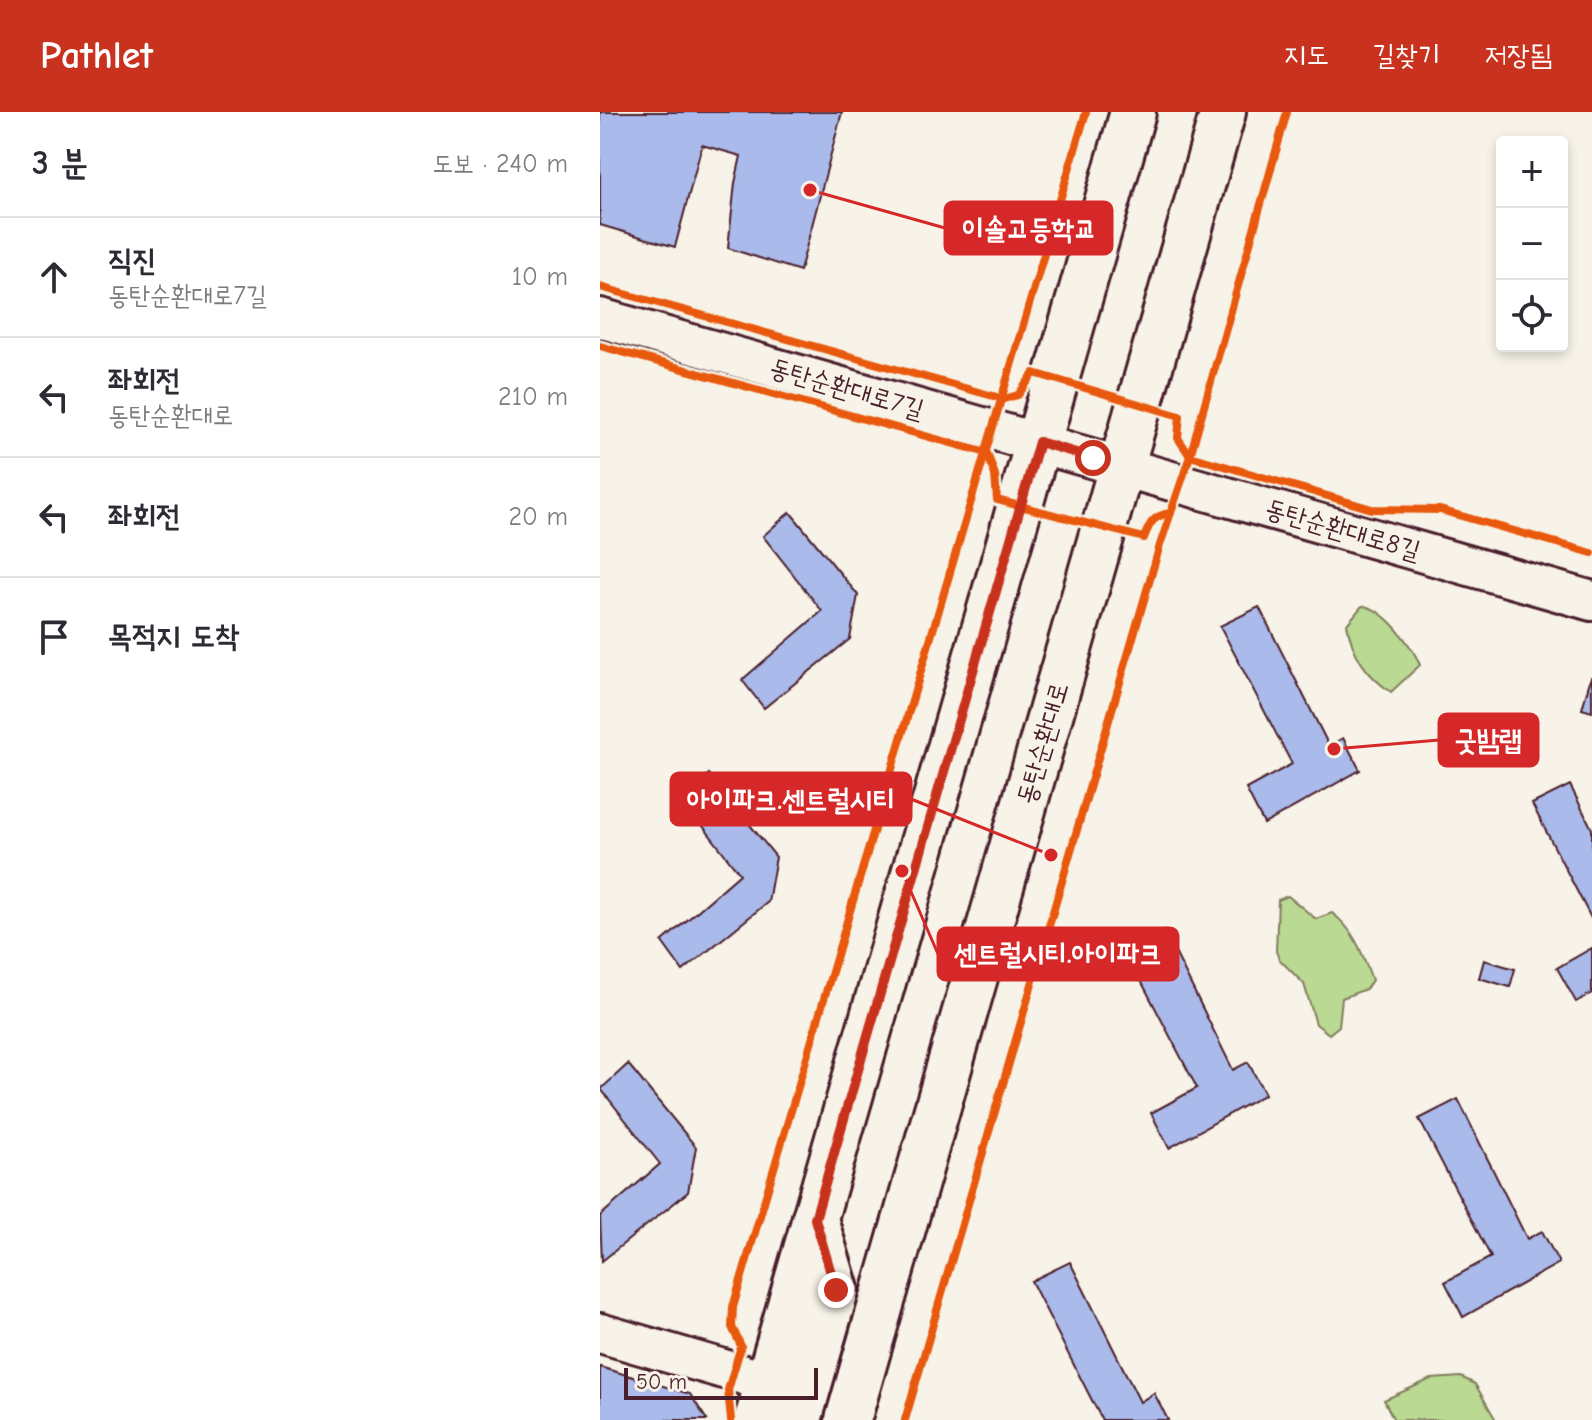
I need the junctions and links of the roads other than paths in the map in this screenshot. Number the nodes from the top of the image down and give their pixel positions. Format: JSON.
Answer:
{"nodes":[{"id":1,"x":1133,"y":112,"type":"edge"},
{"id":2,"x":1223,"y":112,"type":"edge"},
{"id":3,"x":600,"y":318,"type":"edge"},
{"id":4,"x":1039,"y":442,"type":"junction"},
{"id":5,"x":1107,"y":462,"type":"junction"},
{"id":6,"x":1592,"y":601,"type":"edge"},
{"id":7,"x":815,"y":1219,"type":"junction"},
{"id":8,"x":600,"y":1333,"type":"edge"},
{"id":9,"x":762,"y":1401,"type":"edge"},
{"id":10,"x":799,"y":1420,"type":"edge"},
{"id":11,"x":848,"y":1420,"type":"edge"}],
"edges":[{"from":1,"to":4,"type":"main road"},
{"from":2,"to":5,"type":"main road","name":"동탄순환대로"},
{"from":3,"to":4,"type":"street","name":"동탄순환대로7길"},
{"from":4,"to":5,"type":"street","name":"동탄순환대로7길"},
{"from":4,"to":7,"type":"main road"},
{"from":5,"to":6,"type":"street","name":"동탄순환대로8길"},
{"from":5,"to":11,"type":"main road","name":"동탄순환대로"},
{"from":7,"to":9,"type":"main road"},
{"from":7,"to":10,"type":"main road"},
{"from":8,"to":9,"type":"street"}]}
